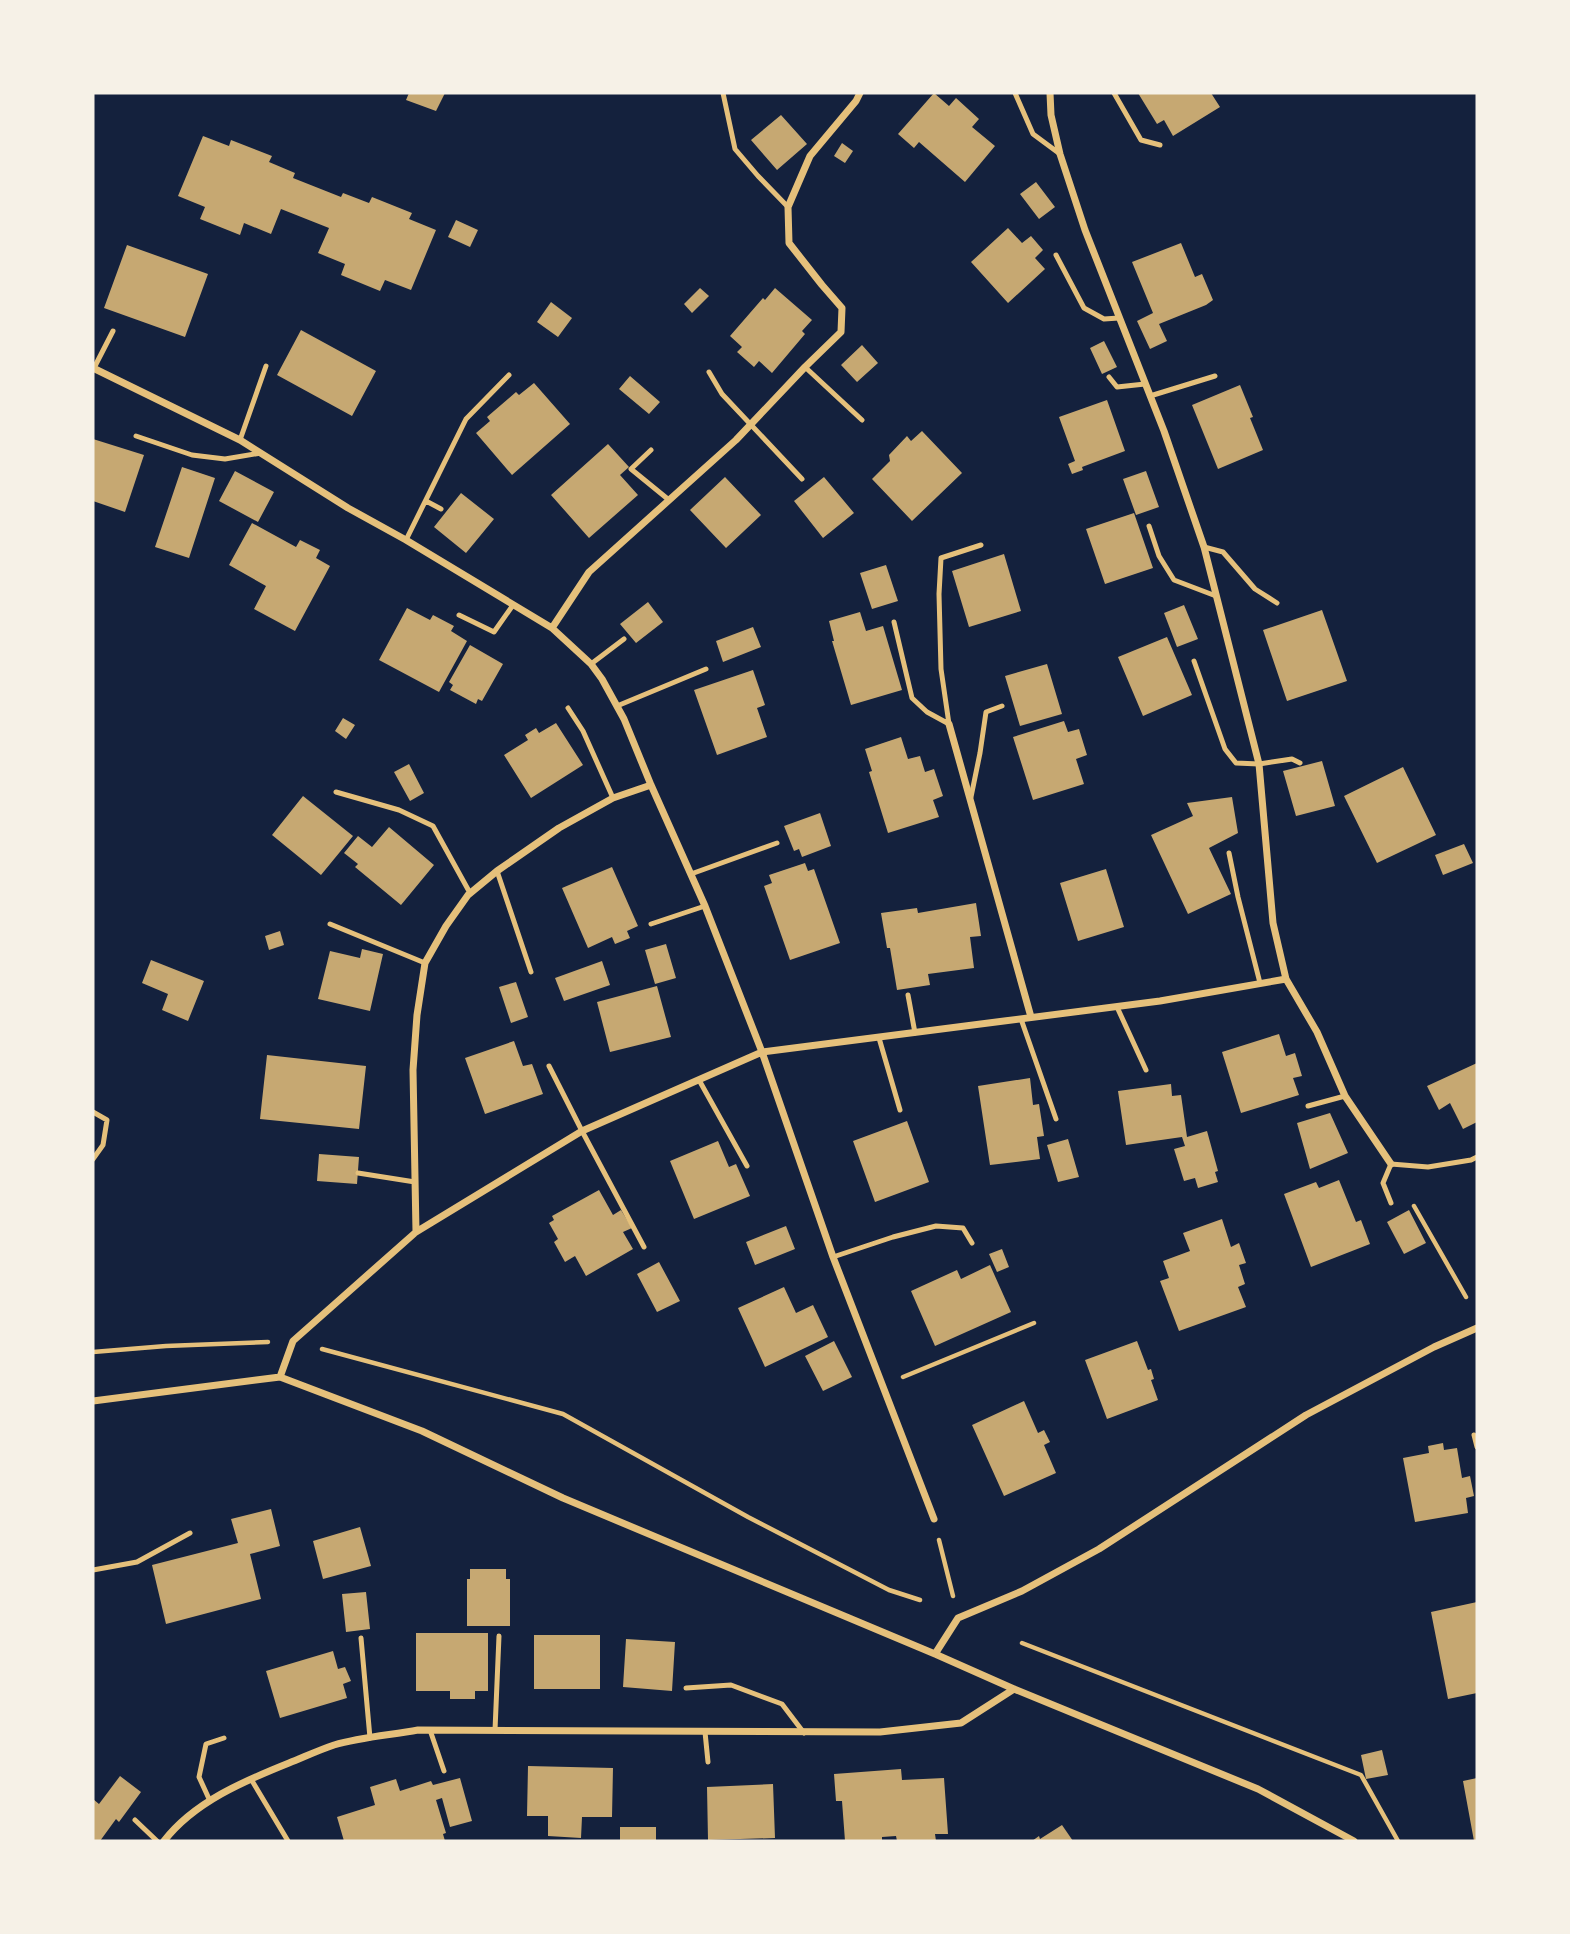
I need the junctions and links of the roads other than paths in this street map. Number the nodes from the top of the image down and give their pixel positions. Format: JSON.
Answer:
{"nodes":[{"id":1,"x":723,"y":93,"type":"edge"},
{"id":2,"x":860,"y":93,"type":"edge"},
{"id":3,"x":1015,"y":93,"type":"edge"},
{"id":4,"x":1050,"y":93,"type":"edge"},
{"id":5,"x":1114,"y":93,"type":"edge"},
{"id":6,"x":1160,"y":145,"type":"dead end"},
{"id":7,"x":1060,"y":154,"type":"junction"},
{"id":8,"x":788,"y":207,"type":"junction"},
{"id":9,"x":1056,"y":255,"type":"dead end"},
{"id":10,"x":1119,"y":318,"type":"junction"},
{"id":11,"x":113,"y":331,"type":"dead end"},
{"id":12,"x":266,"y":366,"type":"dead end"},
{"id":13,"x":805,"y":367,"type":"junction"},
{"id":14,"x":93,"y":368,"type":"edge"},
{"id":15,"x":709,"y":372,"type":"dead end"},
{"id":16,"x":509,"y":374,"type":"dead end"},
{"id":17,"x":1215,"y":376,"type":"dead end"},
{"id":18,"x":1109,"y":377,"type":"dead end"},
{"id":19,"x":1145,"y":384,"type":"junction"},
{"id":20,"x":1150,"y":396,"type":"junction"},
{"id":21,"x":862,"y":420,"type":"dead end"},
{"id":22,"x":749,"y":425,"type":"junction"},
{"id":23,"x":136,"y":436,"type":"dead end"},
{"id":24,"x":240,"y":440,"type":"junction"},
{"id":25,"x":652,"y":450,"type":"dead end"},
{"id":26,"x":261,"y":453,"type":"junction"},
{"id":27,"x":802,"y":479,"type":"dead end"},
{"id":28,"x":669,"y":500,"type":"junction"},
{"id":29,"x":426,"y":501,"type":"junction"},
{"id":30,"x":442,"y":509,"type":"dead end"},
{"id":31,"x":1149,"y":526,"type":"dead end"},
{"id":32,"x":406,"y":540,"type":"junction"},
{"id":33,"x":981,"y":545,"type":"dead end"},
{"id":34,"x":1204,"y":547,"type":"junction"},
{"id":35,"x":1216,"y":596,"type":"junction"},
{"id":36,"x":1277,"y":603,"type":"dead end"},
{"id":37,"x":513,"y":605,"type":"junction"},
{"id":38,"x":458,"y":615,"type":"dead end"},
{"id":39,"x":894,"y":622,"type":"dead end"},
{"id":40,"x":552,"y":628,"type":"junction"},
{"id":41,"x":624,"y":639,"type":"dead end"},
{"id":42,"x":1194,"y":661,"type":"dead end"},
{"id":43,"x":592,"y":664,"type":"junction"},
{"id":44,"x":706,"y":669,"type":"dead end"},
{"id":45,"x":617,"y":706,"type":"junction"},
{"id":46,"x":1002,"y":706,"type":"dead end"},
{"id":47,"x":568,"y":708,"type":"dead end"},
{"id":48,"x":949,"y":724,"type":"junction"},
{"id":49,"x":1300,"y":763,"type":"dead end"},
{"id":50,"x":1259,"y":764,"type":"junction"},
{"id":51,"x":651,"y":785,"type":"junction"},
{"id":52,"x":336,"y":792,"type":"dead end"},
{"id":53,"x":613,"y":798,"type":"junction"},
{"id":54,"x":970,"y":800,"type":"junction"},
{"id":55,"x":777,"y":843,"type":"dead end"},
{"id":56,"x":1229,"y":853,"type":"dead end"},
{"id":57,"x":497,"y":871,"type":"junction"},
{"id":58,"x":691,"y":874,"type":"junction"},
{"id":59,"x":470,"y":893,"type":"junction"},
{"id":60,"x":705,"y":906,"type":"junction"},
{"id":61,"x":330,"y":925,"type":"dead end"},
{"id":62,"x":651,"y":925,"type":"dead end"},
{"id":63,"x":425,"y":963,"type":"junction"},
{"id":64,"x":531,"y":972,"type":"dead end"},
{"id":65,"x":1286,"y":979,"type":"junction"},
{"id":66,"x":1260,"y":984,"type":"junction"},
{"id":67,"x":908,"y":995,"type":"dead end"},
{"id":68,"x":1117,"y":1007,"type":"junction"},
{"id":69,"x":1031,"y":1017,"type":"junction"},
{"id":70,"x":1021,"y":1019,"type":"junction"},
{"id":71,"x":915,"y":1033,"type":"junction"},
{"id":72,"x":878,"y":1038,"type":"junction"},
{"id":73,"x":762,"y":1052,"type":"junction"},
{"id":74,"x":549,"y":1066,"type":"dead end"},
{"id":75,"x":1146,"y":1070,"type":"dead end"},
{"id":76,"x":699,"y":1080,"type":"junction"},
{"id":77,"x":1345,"y":1096,"type":"junction"},
{"id":78,"x":1308,"y":1106,"type":"dead end"},
{"id":79,"x":900,"y":1110,"type":"dead end"},
{"id":80,"x":93,"y":1112,"type":"edge"},
{"id":81,"x":1056,"y":1119,"type":"dead end"},
{"id":82,"x":582,"y":1131,"type":"junction"},
{"id":83,"x":1477,"y":1157,"type":"edge"},
{"id":84,"x":93,"y":1158,"type":"edge"},
{"id":85,"x":1391,"y":1164,"type":"junction"},
{"id":86,"x":747,"y":1166,"type":"dead end"},
{"id":87,"x":358,"y":1172,"type":"dead end"},
{"id":88,"x":415,"y":1182,"type":"junction"},
{"id":89,"x":1391,"y":1203,"type":"dead end"},
{"id":90,"x":416,"y":1231,"type":"junction"},
{"id":91,"x":972,"y":1244,"type":"dead end"},
{"id":92,"x":644,"y":1247,"type":"dead end"},
{"id":93,"x":833,"y":1257,"type":"junction"},
{"id":94,"x":1477,"y":1328,"type":"edge"},
{"id":95,"x":279,"y":1377,"type":"junction"},
{"id":96,"x":93,"y":1401,"type":"edge"},
{"id":97,"x":1475,"y":1434,"type":"dead end"},
{"id":98,"x":1477,"y":1447,"type":"edge"},
{"id":99,"x":934,"y":1519,"type":"road end"},
{"id":100,"x":190,"y":1533,"type":"dead end"},
{"id":101,"x":93,"y":1570,"type":"edge"},
{"id":102,"x":499,"y":1636,"type":"dead end"},
{"id":103,"x":361,"y":1638,"type":"dead end"},
{"id":104,"x":936,"y":1654,"type":"junction"},
{"id":105,"x":686,"y":1688,"type":"dead end"},
{"id":106,"x":1014,"y":1689,"type":"junction"},
{"id":107,"x":430,"y":1730,"type":"junction"},
{"id":108,"x":495,"y":1730,"type":"junction"},
{"id":109,"x":705,"y":1732,"type":"junction"},
{"id":110,"x":804,"y":1733,"type":"junction"},
{"id":111,"x":224,"y":1738,"type":"dead end"},
{"id":112,"x":370,"y":1738,"type":"junction"},
{"id":113,"x":708,"y":1762,"type":"dead end"},
{"id":114,"x":444,"y":1772,"type":"dead end"},
{"id":115,"x":251,"y":1779,"type":"junction"},
{"id":116,"x":210,"y":1801,"type":"junction"},
{"id":117,"x":135,"y":1820,"type":"dead end"},
{"id":118,"x":157,"y":1841,"type":"edge"},
{"id":119,"x":164,"y":1841,"type":"edge"},
{"id":120,"x":288,"y":1841,"type":"edge"},
{"id":121,"x":1354,"y":1841,"type":"edge"}],
"edges":[{"from":1,"to":8,"type":"lane"},
{"from":2,"to":8,"type":"street"},
{"from":3,"to":7,"type":"lane"},
{"from":4,"to":7,"type":"street"},
{"from":5,"to":6,"type":"lane"},
{"from":7,"to":10,"type":"street"},
{"from":8,"to":13,"type":"street"},
{"from":9,"to":10,"type":"lane"},
{"from":10,"to":19,"type":"street"},
{"from":11,"to":14,"type":"lane"},
{"from":12,"to":24,"type":"lane"},
{"from":13,"to":21,"type":"lane"},
{"from":13,"to":22,"type":"street"},
{"from":14,"to":24,"type":"street"},
{"from":15,"to":22,"type":"lane"},
{"from":16,"to":29,"type":"lane"},
{"from":17,"to":20,"type":"lane"},
{"from":18,"to":19,"type":"lane"},
{"from":19,"to":20,"type":"street"},
{"from":20,"to":34,"type":"street"},
{"from":22,"to":27,"type":"lane"},
{"from":22,"to":28,"type":"street"},
{"from":23,"to":26,"type":"lane"},
{"from":24,"to":26,"type":"street"},
{"from":25,"to":28,"type":"lane"},
{"from":26,"to":32,"type":"street"},
{"from":28,"to":40,"type":"street"},
{"from":29,"to":30,"type":"lane"},
{"from":29,"to":32,"type":"lane"},
{"from":31,"to":35,"type":"lane"},
{"from":32,"to":37,"type":"street"},
{"from":33,"to":48,"type":"lane"},
{"from":34,"to":35,"type":"street"},
{"from":34,"to":36,"type":"lane"},
{"from":35,"to":50,"type":"street"},
{"from":37,"to":38,"type":"lane"},
{"from":37,"to":40,"type":"street"},
{"from":39,"to":48,"type":"lane"},
{"from":40,"to":43,"type":"street"},
{"from":41,"to":43,"type":"lane"},
{"from":42,"to":50,"type":"lane"},
{"from":43,"to":45,"type":"street"},
{"from":44,"to":45,"type":"lane"},
{"from":45,"to":51,"type":"street"},
{"from":46,"to":54,"type":"lane"},
{"from":47,"to":53,"type":"lane"},
{"from":48,"to":54,"type":"street"},
{"from":49,"to":50,"type":"lane"},
{"from":50,"to":65,"type":"street"},
{"from":51,"to":53,"type":"street"},
{"from":51,"to":58,"type":"street"},
{"from":52,"to":59,"type":"lane"},
{"from":53,"to":57,"type":"street"},
{"from":54,"to":69,"type":"street"},
{"from":55,"to":58,"type":"lane"},
{"from":56,"to":66,"type":"lane"},
{"from":57,"to":59,"type":"street"},
{"from":57,"to":64,"type":"lane"},
{"from":58,"to":60,"type":"street"},
{"from":59,"to":63,"type":"street"},
{"from":60,"to":62,"type":"lane"},
{"from":60,"to":73,"type":"street"},
{"from":61,"to":63,"type":"lane"},
{"from":63,"to":88,"type":"street"},
{"from":65,"to":66,"type":"street"},
{"from":65,"to":77,"type":"street"},
{"from":66,"to":68,"type":"street"},
{"from":67,"to":71,"type":"lane"},
{"from":68,"to":69,"type":"street"},
{"from":68,"to":75,"type":"lane"},
{"from":69,"to":70,"type":"street"},
{"from":70,"to":71,"type":"street"},
{"from":70,"to":81,"type":"lane"},
{"from":71,"to":72,"type":"street"},
{"from":72,"to":73,"type":"street"},
{"from":72,"to":79,"type":"lane"},
{"from":73,"to":76,"type":"street"},
{"from":73,"to":93,"type":"street"},
{"from":74,"to":82,"type":"lane"},
{"from":76,"to":82,"type":"street"},
{"from":76,"to":86,"type":"lane"},
{"from":77,"to":78,"type":"lane"},
{"from":77,"to":85,"type":"street"},
{"from":80,"to":84,"type":"lane"},
{"from":82,"to":90,"type":"street"},
{"from":82,"to":92,"type":"lane"},
{"from":83,"to":85,"type":"lane"},
{"from":85,"to":89,"type":"lane"},
{"from":87,"to":88,"type":"lane"},
{"from":88,"to":90,"type":"street"},
{"from":90,"to":95,"type":"street"},
{"from":91,"to":93,"type":"lane"},
{"from":93,"to":99,"type":"street"},
{"from":94,"to":104,"type":"street"},
{"from":95,"to":96,"type":"street"},
{"from":95,"to":104,"type":"street"},
{"from":97,"to":98,"type":"lane"},
{"from":100,"to":101,"type":"lane"},
{"from":102,"to":108,"type":"lane"},
{"from":103,"to":112,"type":"lane"},
{"from":104,"to":106,"type":"street"},
{"from":105,"to":110,"type":"lane"},
{"from":106,"to":110,"type":"street"},
{"from":106,"to":121,"type":"street"},
{"from":107,"to":108,"type":"street"},
{"from":107,"to":112,"type":"street"},
{"from":107,"to":114,"type":"lane"},
{"from":108,"to":109,"type":"street"},
{"from":109,"to":110,"type":"street"},
{"from":109,"to":113,"type":"lane"},
{"from":111,"to":116,"type":"lane"},
{"from":112,"to":115,"type":"street"},
{"from":115,"to":116,"type":"street"},
{"from":115,"to":120,"type":"lane"},
{"from":116,"to":119,"type":"street"},
{"from":117,"to":118,"type":"lane"}]}
